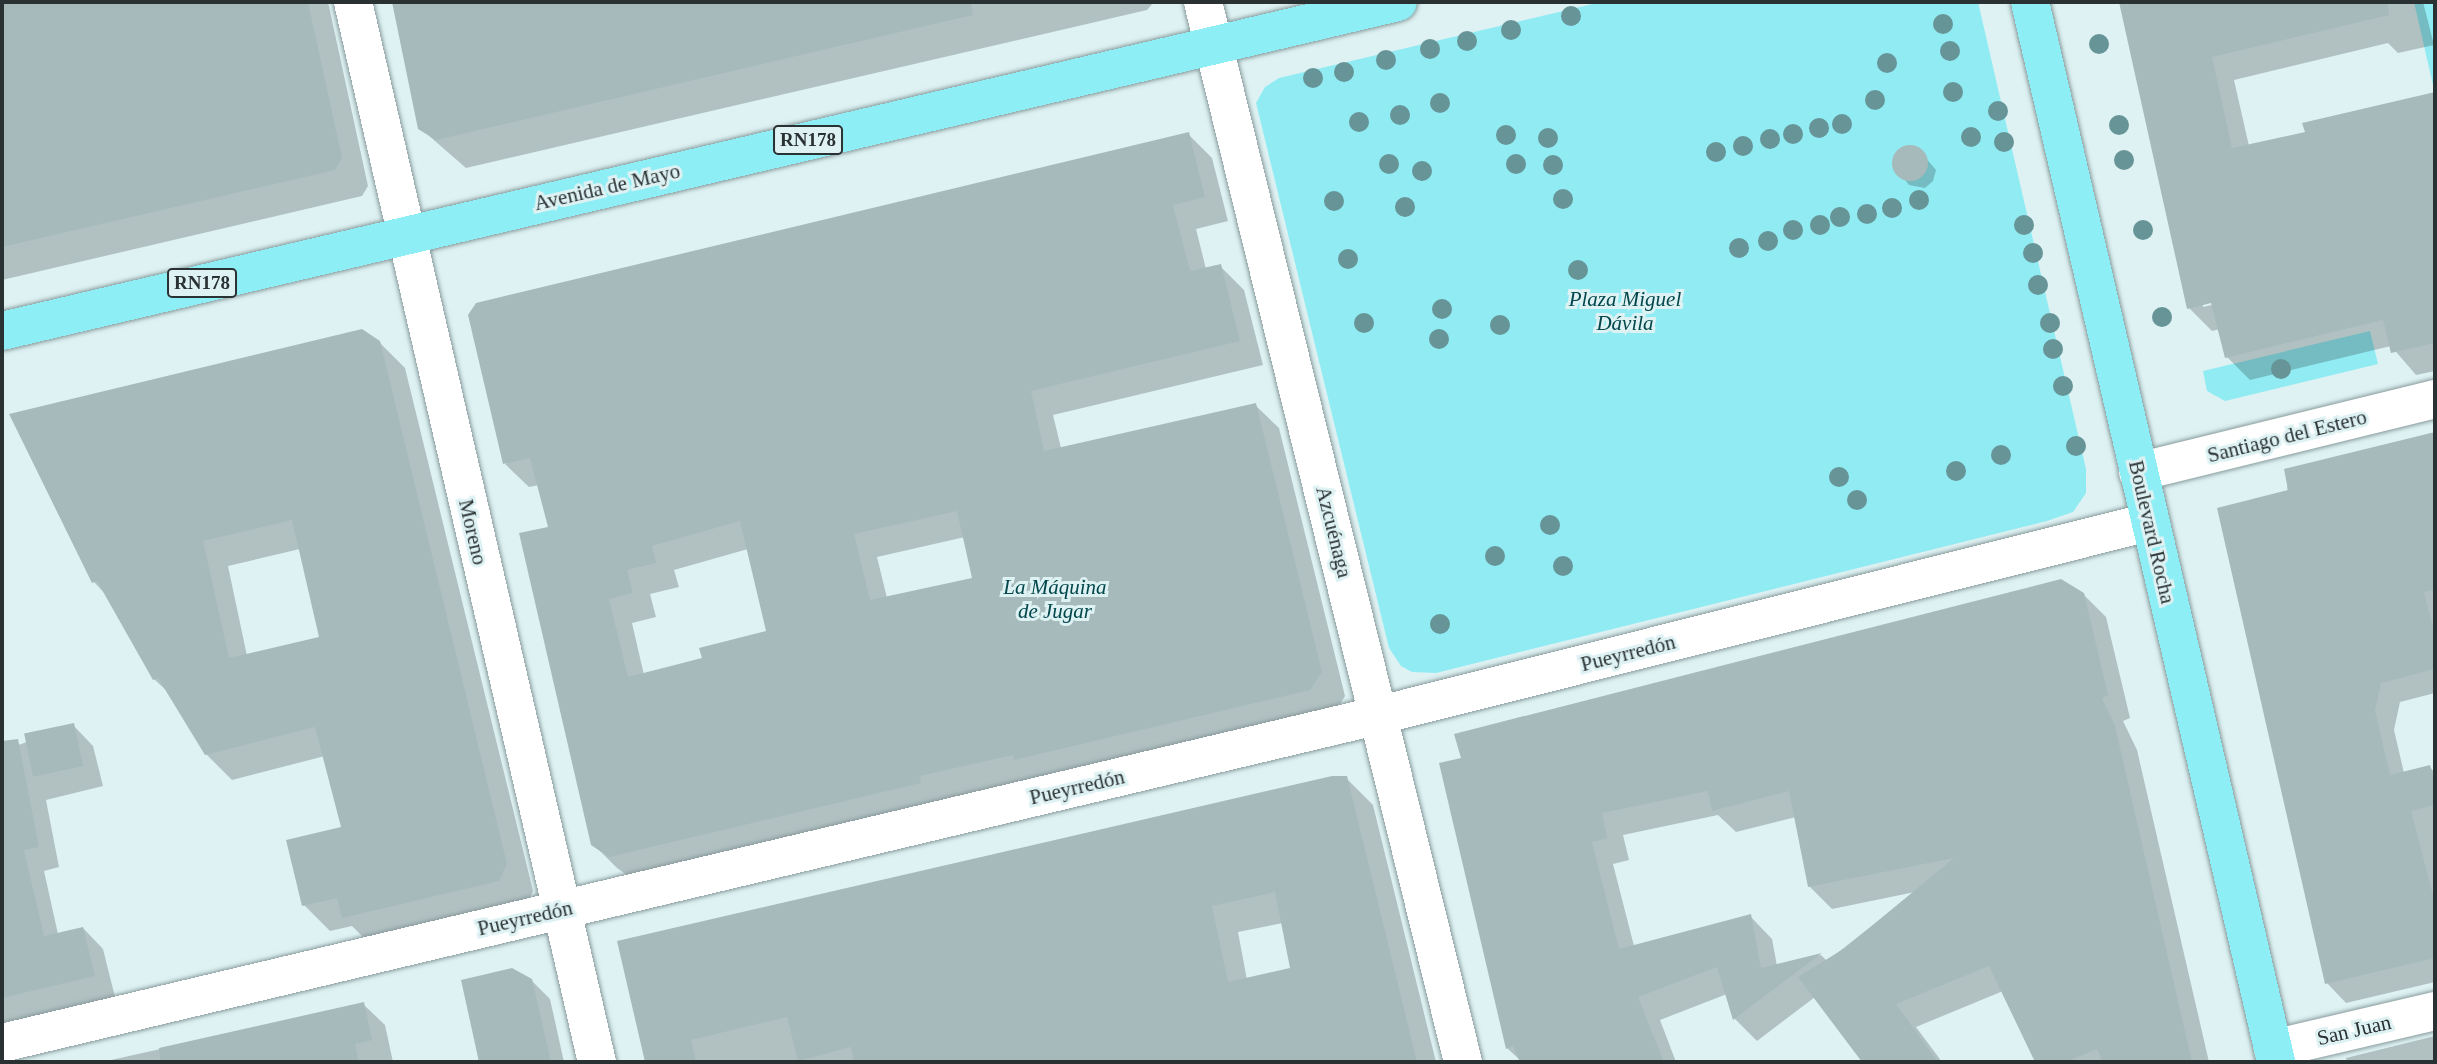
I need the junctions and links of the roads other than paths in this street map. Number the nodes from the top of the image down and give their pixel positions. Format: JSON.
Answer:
{"nodes":[{"id":1,"x":353,"y":2,"type":"edge"},
{"id":2,"x":1203,"y":2,"type":"edge"},
{"id":3,"x":1398,"y":2,"type":"edge"},
{"id":4,"x":2030,"y":2,"type":"edge"},
{"id":5,"x":1213,"y":46,"type":"junction"},
{"id":6,"x":403,"y":234,"type":"junction"},
{"id":7,"x":2,"y":331,"type":"edge"},
{"id":8,"x":2435,"y":399,"type":"edge"},
{"id":9,"x":2138,"y":472,"type":"junction"},
{"id":10,"x":2149,"y":522,"type":"junction"},
{"id":11,"x":1380,"y":715,"type":"junction"},
{"id":12,"x":562,"y":909,"type":"junction"},
{"id":13,"x":2435,"y":1011,"type":"edge"},
{"id":14,"x":2,"y":1043,"type":"edge"},
{"id":15,"x":2275,"y":1056,"type":"edge"},
{"id":16,"x":597,"y":1062,"type":"edge"},
{"id":17,"x":1463,"y":1062,"type":"edge"}],
"edges":[{"from":1,"to":6,"type":"street","name":"Moreno"},
{"from":2,"to":5,"type":"street","name":"Azcuénaga"},
{"from":3,"to":5,"type":"main road","number":"RN178"},
{"from":4,"to":9,"type":"main road","name":"Boulevard Rocha"},
{"from":5,"to":6,"type":"main road","name":"Avenida de Mayo","number":"RN178"},
{"from":5,"to":11,"type":"street","name":"Azcuénaga"},
{"from":6,"to":7,"type":"main road","name":"Avenida de Mayo","number":"RN178"},
{"from":6,"to":12,"type":"street","name":"Moreno"},
{"from":8,"to":9,"type":"street","name":"Santiago del Estero"},
{"from":9,"to":10,"type":"main road","name":"Boulevard Rocha"},
{"from":10,"to":11,"type":"street","name":"Pueyrredón"},
{"from":10,"to":15,"type":"main road","name":"Boulevard Rocha"},
{"from":11,"to":12,"type":"street","name":"Pueyrredón"},
{"from":11,"to":17,"type":"street","name":"Azcuénaga"},
{"from":12,"to":14,"type":"street","name":"Pueyrredón"},
{"from":12,"to":16,"type":"street","name":"Moreno"},
{"from":13,"to":15,"type":"street","name":"San Juan"}]}
